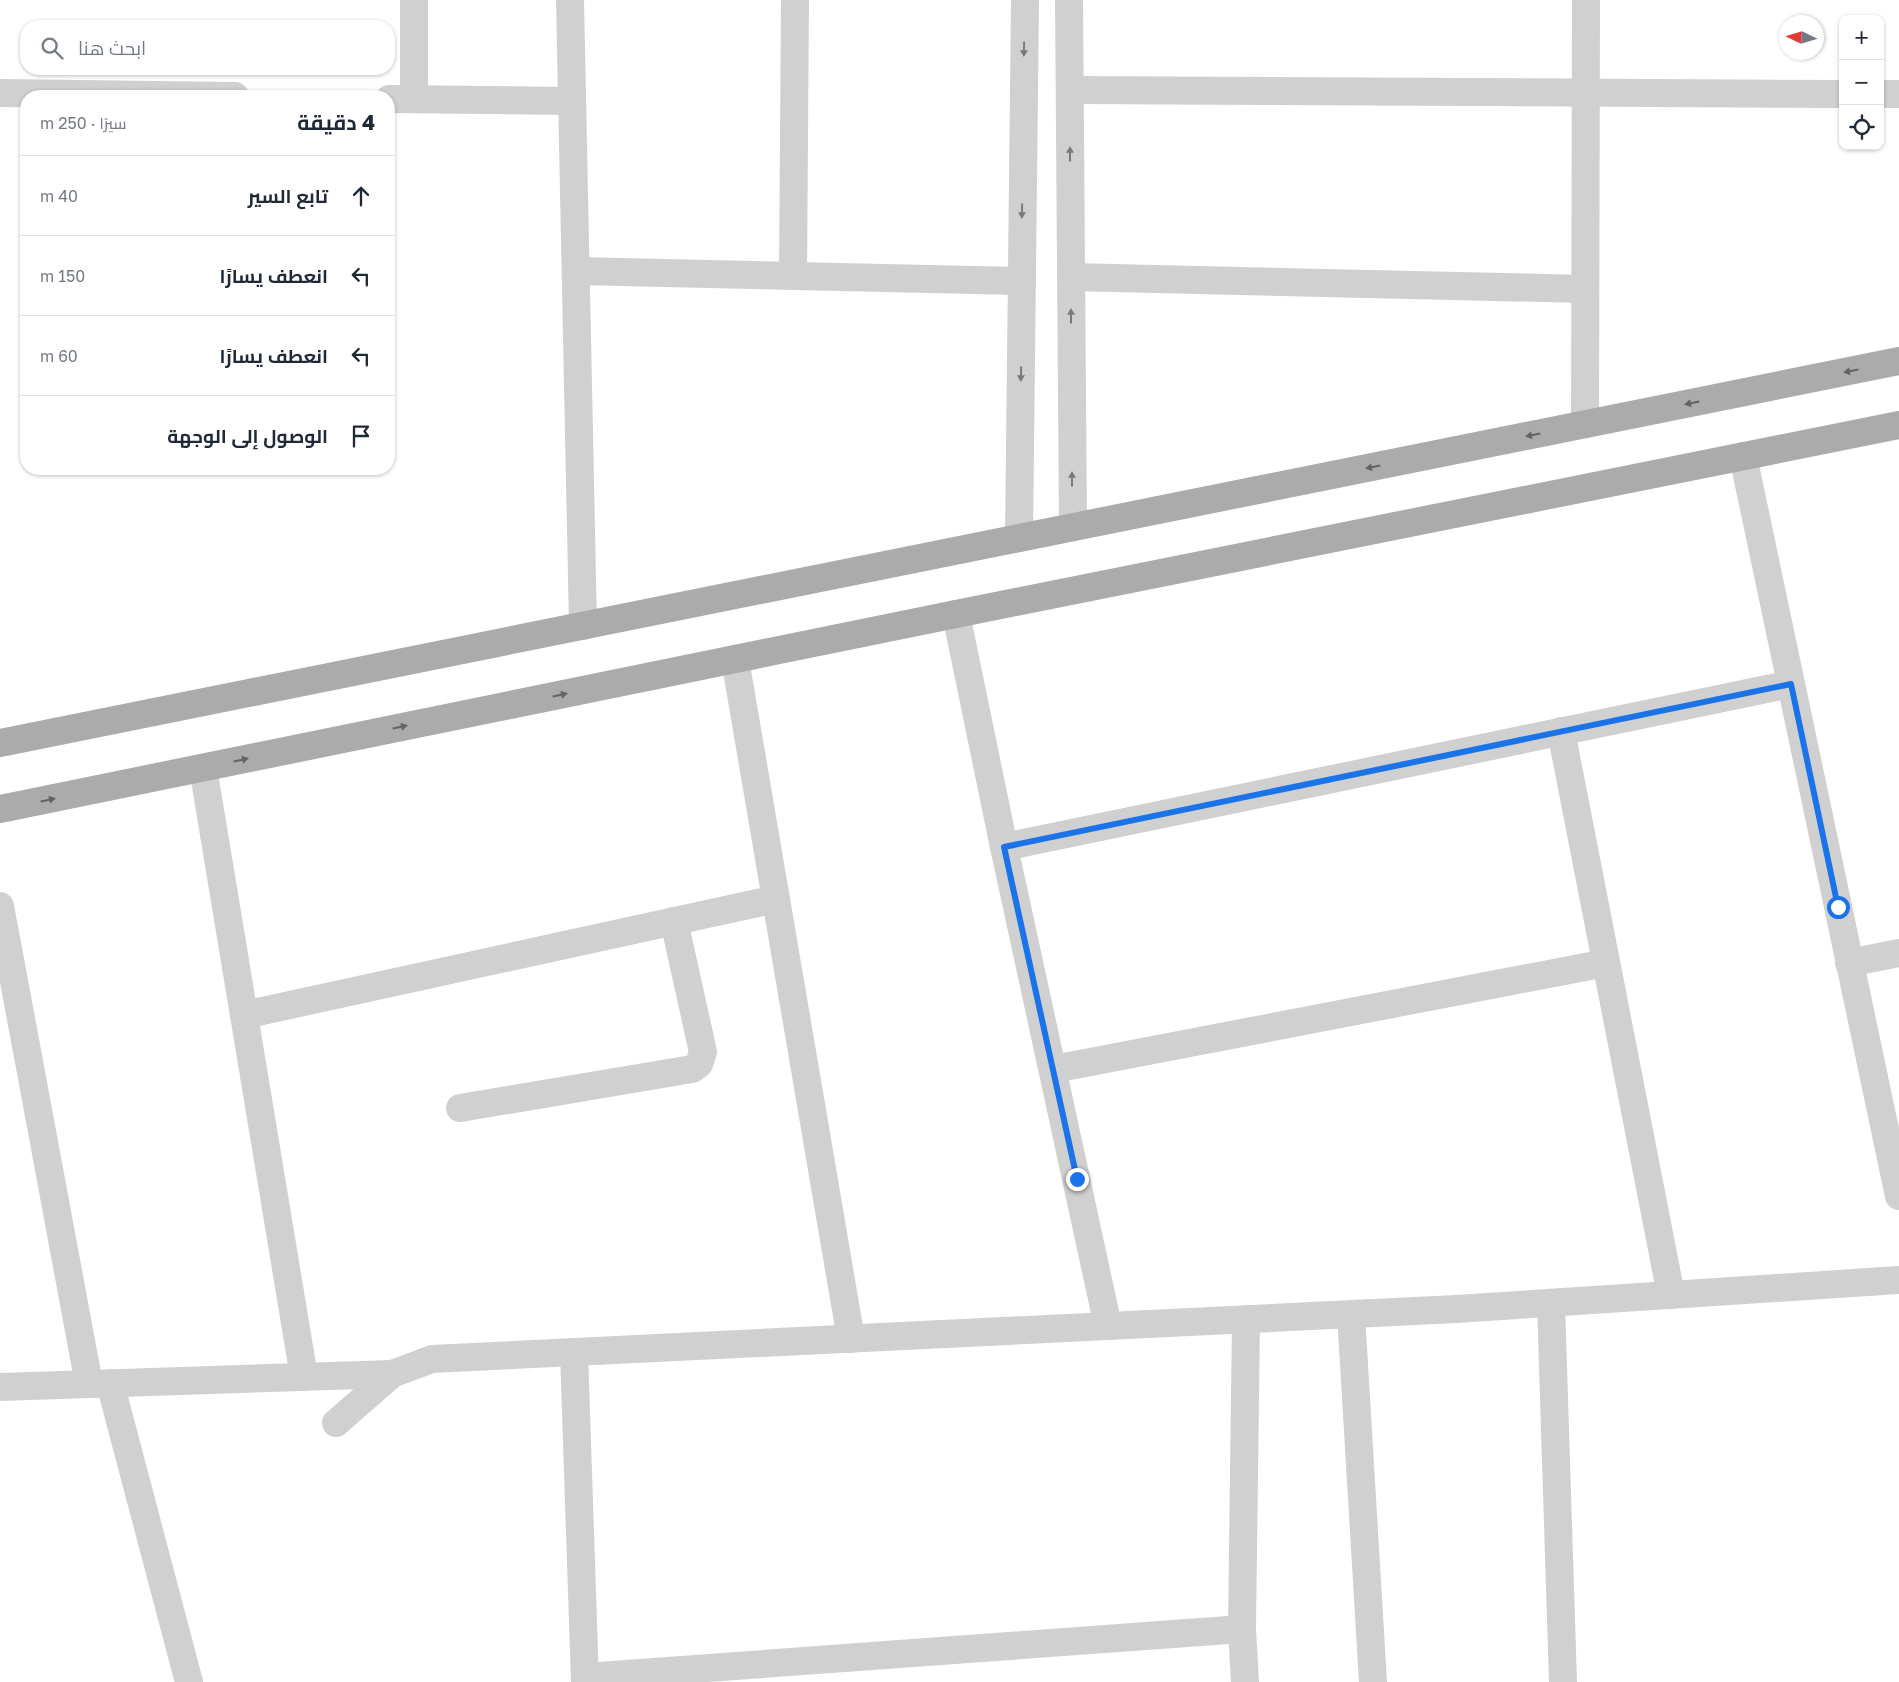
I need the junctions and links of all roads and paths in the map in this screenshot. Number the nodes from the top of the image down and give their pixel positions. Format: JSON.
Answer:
{"nodes":[{"id":1,"x":414,"y":0,"type":"edge"},
{"id":2,"x":570,"y":0,"type":"edge"},
{"id":3,"x":795,"y":0,"type":"edge"},
{"id":4,"x":1024,"y":0,"type":"edge"},
{"id":5,"x":1069,"y":0,"type":"edge"},
{"id":6,"x":1586,"y":0,"type":"edge"},
{"id":7,"x":1070,"y":90,"type":"junction"},
{"id":8,"x":0,"y":93,"type":"edge"},
{"id":9,"x":20,"y":93,"type":"edge"},
{"id":10,"x":1586,"y":93,"type":"junction"},
{"id":11,"x":1839,"y":94,"type":"edge"},
{"id":12,"x":1884,"y":94,"type":"edge"},
{"id":13,"x":1899,"y":94,"type":"edge"},
{"id":14,"x":401,"y":99,"type":"edge"},
{"id":15,"x":572,"y":101,"type":"junction"},
{"id":16,"x":576,"y":271,"type":"junction"},
{"id":17,"x":793,"y":276,"type":"junction"},
{"id":18,"x":1071,"y":276,"type":"junction"},
{"id":19,"x":1022,"y":281,"type":"junction"},
{"id":20,"x":1585,"y":289,"type":"junction"},
{"id":21,"x":1899,"y":361,"type":"edge"},
{"id":22,"x":1585,"y":424,"type":"junction"},
{"id":23,"x":1899,"y":425,"type":"edge"},
{"id":24,"x":1743,"y":456,"type":"junction"},
{"id":25,"x":1073,"y":527,"type":"junction"},
{"id":26,"x":1019,"y":538,"type":"junction"},
{"id":27,"x":956,"y":614,"type":"junction"},
{"id":28,"x":582,"y":626,"type":"junction"},
{"id":29,"x":735,"y":659,"type":"junction"},
{"id":30,"x":1791,"y":684,"type":"junction"},
{"id":31,"x":1561,"y":731,"type":"junction"},
{"id":32,"x":0,"y":743,"type":"edge"},
{"id":33,"x":203,"y":768,"type":"junction"},
{"id":34,"x":0,"y":809,"type":"edge"},
{"id":35,"x":1004,"y":847,"type":"junction"},
{"id":36,"x":776,"y":899,"type":"junction"},
{"id":37,"x":0,"y":906,"type":"edge"},
{"id":38,"x":674,"y":921,"type":"junction"},
{"id":39,"x":1899,"y":953,"type":"edge"},
{"id":40,"x":1606,"y":963,"type":"junction"},
{"id":41,"x":1849,"y":963,"type":"junction"},
{"id":42,"x":244,"y":1015,"type":"junction"},
{"id":43,"x":1054,"y":1069,"type":"junction"},
{"id":44,"x":460,"y":1108,"type":"dead end"},
{"id":45,"x":1899,"y":1196,"type":"edge"},
{"id":46,"x":1899,"y":1280,"type":"edge"},
{"id":47,"x":1671,"y":1295,"type":"junction"},
{"id":48,"x":1551,"y":1303,"type":"junction"},
{"id":49,"x":1351,"y":1314,"type":"junction"},
{"id":50,"x":1246,"y":1319,"type":"junction"},
{"id":51,"x":1108,"y":1326,"type":"junction"},
{"id":52,"x":851,"y":1338,"type":"junction"},
{"id":53,"x":574,"y":1352,"type":"junction"},
{"id":54,"x":392,"y":1374,"type":"junction"},
{"id":55,"x":304,"y":1377,"type":"junction"},
{"id":56,"x":100,"y":1383,"type":"junction"},
{"id":57,"x":0,"y":1387,"type":"edge"},
{"id":58,"x":336,"y":1423,"type":"dead end"},
{"id":59,"x":1242,"y":1628,"type":"junction"},
{"id":60,"x":585,"y":1680,"type":"edge"},
{"id":61,"x":189,"y":1682,"type":"edge"},
{"id":62,"x":1245,"y":1682,"type":"edge"},
{"id":63,"x":1373,"y":1682,"type":"edge"},
{"id":64,"x":1563,"y":1682,"type":"edge"}],
"edges":[{"from":1,"to":14,"type":"street"},
{"from":2,"to":15,"type":"street"},
{"from":3,"to":17,"type":"street"},
{"from":4,"to":19,"type":"street","one_way":true},
{"from":5,"to":7,"type":"street"},
{"from":6,"to":10,"type":"street"},
{"from":7,"to":10,"type":"street"},
{"from":18,"to":7,"type":"street","one_way":true},
{"from":8,"to":9,"type":"street"},
{"from":10,"to":11,"type":"street"},
{"from":10,"to":20,"type":"street"},
{"from":12,"to":13,"type":"street"},
{"from":14,"to":15,"type":"street"},
{"from":15,"to":16,"type":"street"},
{"from":16,"to":17,"type":"street"},
{"from":16,"to":28,"type":"street"},
{"from":17,"to":19,"type":"street"},
{"from":18,"to":20,"type":"street"},
{"from":25,"to":18,"type":"street","one_way":true},
{"from":19,"to":26,"type":"street","one_way":true},
{"from":20,"to":22,"type":"street"},
{"from":21,"to":22,"type":"main road","one_way":true},
{"from":22,"to":25,"type":"main road","one_way":true},
{"from":23,"to":24,"type":"main road"},
{"from":24,"to":27,"type":"main road"},
{"from":24,"to":30,"type":"street"},
{"from":25,"to":26,"type":"main road"},
{"from":26,"to":28,"type":"main road"},
{"from":27,"to":29,"type":"main road"},
{"from":27,"to":35,"type":"street"},
{"from":28,"to":32,"type":"main road"},
{"from":33,"to":29,"type":"main road","one_way":true},
{"from":29,"to":36,"type":"street"},
{"from":30,"to":31,"type":"street"},
{"from":30,"to":41,"type":"street"},
{"from":31,"to":35,"type":"street"},
{"from":31,"to":40,"type":"street"},
{"from":34,"to":33,"type":"main road","one_way":true},
{"from":33,"to":42,"type":"street"},
{"from":35,"to":43,"type":"street"},
{"from":36,"to":38,"type":"street"},
{"from":36,"to":52,"type":"street"},
{"from":37,"to":56,"type":"street"},
{"from":38,"to":42,"type":"street"},
{"from":38,"to":44,"type":"street"},
{"from":39,"to":41,"type":"street"},
{"from":40,"to":43,"type":"street"},
{"from":40,"to":47,"type":"street"},
{"from":41,"to":45,"type":"street"},
{"from":42,"to":55,"type":"street"},
{"from":43,"to":51,"type":"street"},
{"from":46,"to":47,"type":"street"},
{"from":47,"to":48,"type":"street"},
{"from":48,"to":49,"type":"street"},
{"from":48,"to":64,"type":"street"},
{"from":49,"to":50,"type":"street"},
{"from":49,"to":63,"type":"street"},
{"from":50,"to":51,"type":"street"},
{"from":50,"to":59,"type":"street"},
{"from":51,"to":52,"type":"street"},
{"from":52,"to":53,"type":"street"},
{"from":53,"to":54,"type":"street"},
{"from":53,"to":60,"type":"street"},
{"from":54,"to":55,"type":"street"},
{"from":54,"to":58,"type":"street"},
{"from":55,"to":56,"type":"street"},
{"from":56,"to":57,"type":"street"},
{"from":56,"to":61,"type":"street"},
{"from":59,"to":60,"type":"street"},
{"from":59,"to":62,"type":"street"}]}
